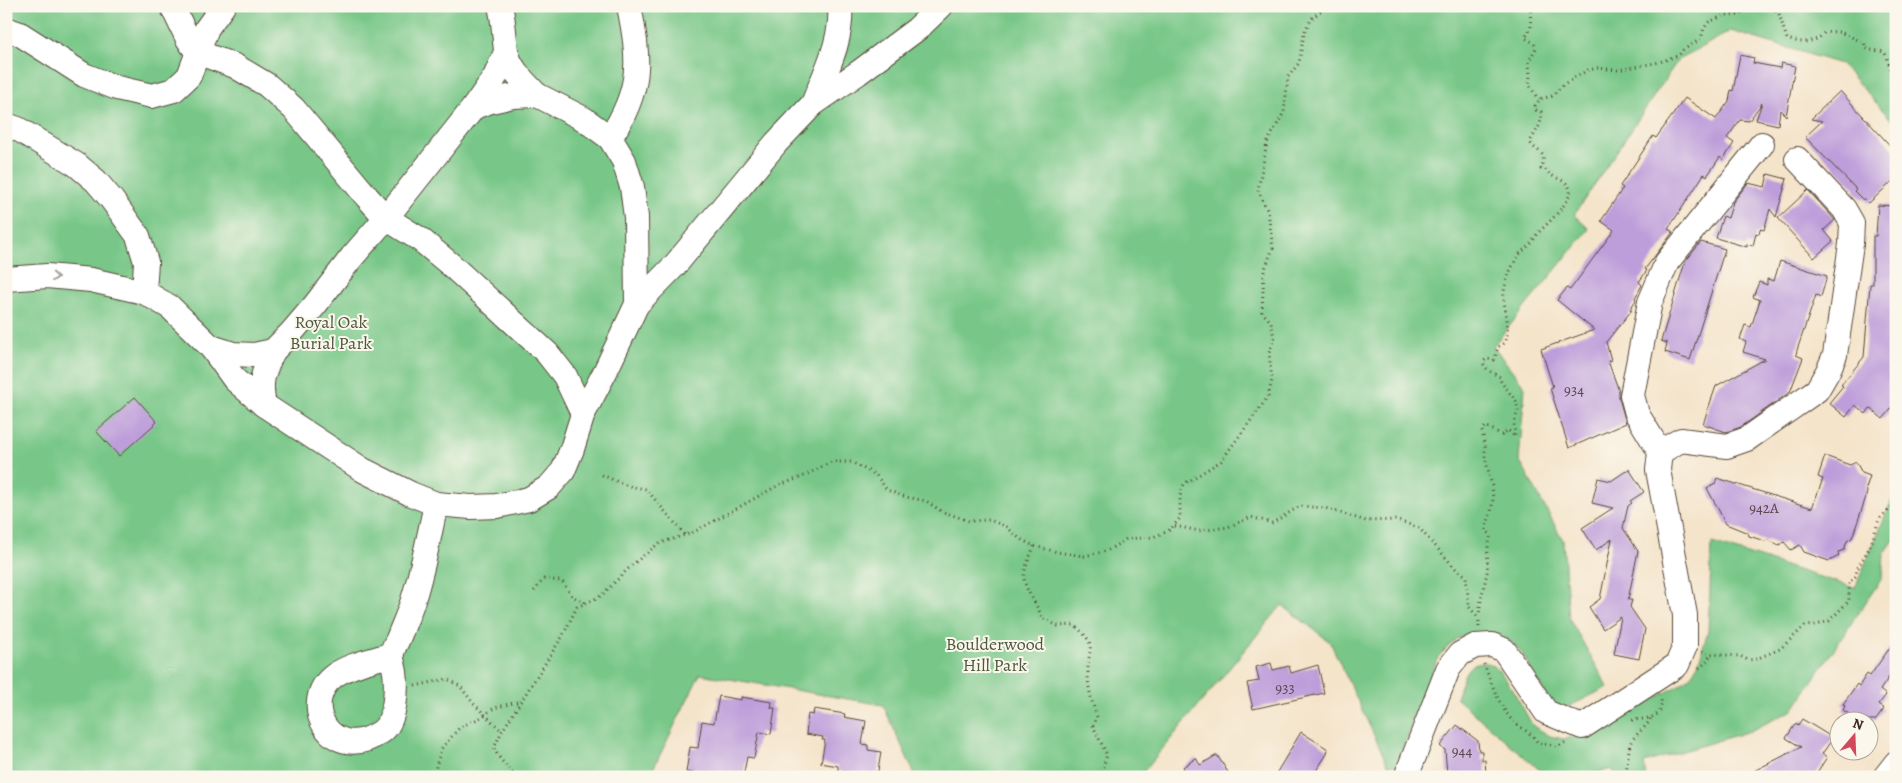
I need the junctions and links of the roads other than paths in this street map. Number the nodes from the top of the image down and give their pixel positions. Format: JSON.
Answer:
{"nodes":[{"id":1,"x":172,"y":6,"type":"edge"},
{"id":2,"x":223,"y":6,"type":"edge"},
{"id":3,"x":500,"y":6,"type":"edge"},
{"id":4,"x":629,"y":6,"type":"edge"},
{"id":5,"x":840,"y":6,"type":"edge"},
{"id":6,"x":941,"y":6,"type":"edge"},
{"id":7,"x":6,"y":29,"type":"edge"},
{"id":8,"x":197,"y":52,"type":"junction"},
{"id":9,"x":506,"y":52,"type":"junction"},
{"id":10,"x":537,"y":95,"type":"junction"},
{"id":11,"x":813,"y":104,"type":"junction"},
{"id":12,"x":474,"y":107,"type":"junction"},
{"id":13,"x":6,"y":125,"type":"edge"},
{"id":14,"x":610,"y":138,"type":"junction"},
{"id":15,"x":1762,"y":144,"type":"dead end"},
{"id":16,"x":1797,"y":159,"type":"dead end"},
{"id":17,"x":386,"y":218,"type":"junction"},
{"id":18,"x":6,"y":280,"type":"edge"},
{"id":19,"x":144,"y":292,"type":"junction"},
{"id":20,"x":637,"y":304,"type":"junction"},
{"id":21,"x":211,"y":347,"type":"junction"},
{"id":22,"x":272,"y":351,"type":"junction"},
{"id":23,"x":264,"y":405,"type":"junction"},
{"id":24,"x":582,"y":414,"type":"junction"},
{"id":25,"x":1660,"y":452,"type":"junction"},
{"id":26,"x":436,"y":504,"type":"junction"},
{"id":27,"x":392,"y":654,"type":"junction"},
{"id":28,"x":1896,"y":763,"type":"edge"},
{"id":29,"x":1406,"y":777,"type":"edge"},
{"id":30,"x":1885,"y":777,"type":"edge"}],
"edges":[{"from":1,"to":8,"type":"street"},
{"from":2,"to":8,"type":"street"},
{"from":3,"to":9,"type":"street"},
{"from":4,"to":14,"type":"street"},
{"from":5,"to":11,"type":"street"},
{"from":6,"to":11,"type":"street"},
{"from":7,"to":8,"type":"street"},
{"from":8,"to":17,"type":"street"},
{"from":9,"to":10,"type":"street"},
{"from":9,"to":12,"type":"street"},
{"from":10,"to":12,"type":"street"},
{"from":10,"to":14,"type":"street"},
{"from":11,"to":20,"type":"street"},
{"from":12,"to":17,"type":"street"},
{"from":13,"to":19,"type":"street"},
{"from":14,"to":20,"type":"street"},
{"from":15,"to":25,"type":"street"},
{"from":16,"to":25,"type":"street"},
{"from":17,"to":22,"type":"street"},
{"from":17,"to":24,"type":"street"},
{"from":18,"to":19,"type":"street","one_way":true},
{"from":19,"to":21,"type":"street"},
{"from":20,"to":24,"type":"street"},
{"from":21,"to":22,"type":"street"},
{"from":21,"to":23,"type":"street"},
{"from":22,"to":23,"type":"street"},
{"from":23,"to":26,"type":"street"},
{"from":24,"to":26,"type":"street"},
{"from":25,"to":29,"type":"street"},
{"from":26,"to":27,"type":"street"},
{"from":27,"to":27,"type":"street"},
{"from":28,"to":30,"type":"street"}]}
